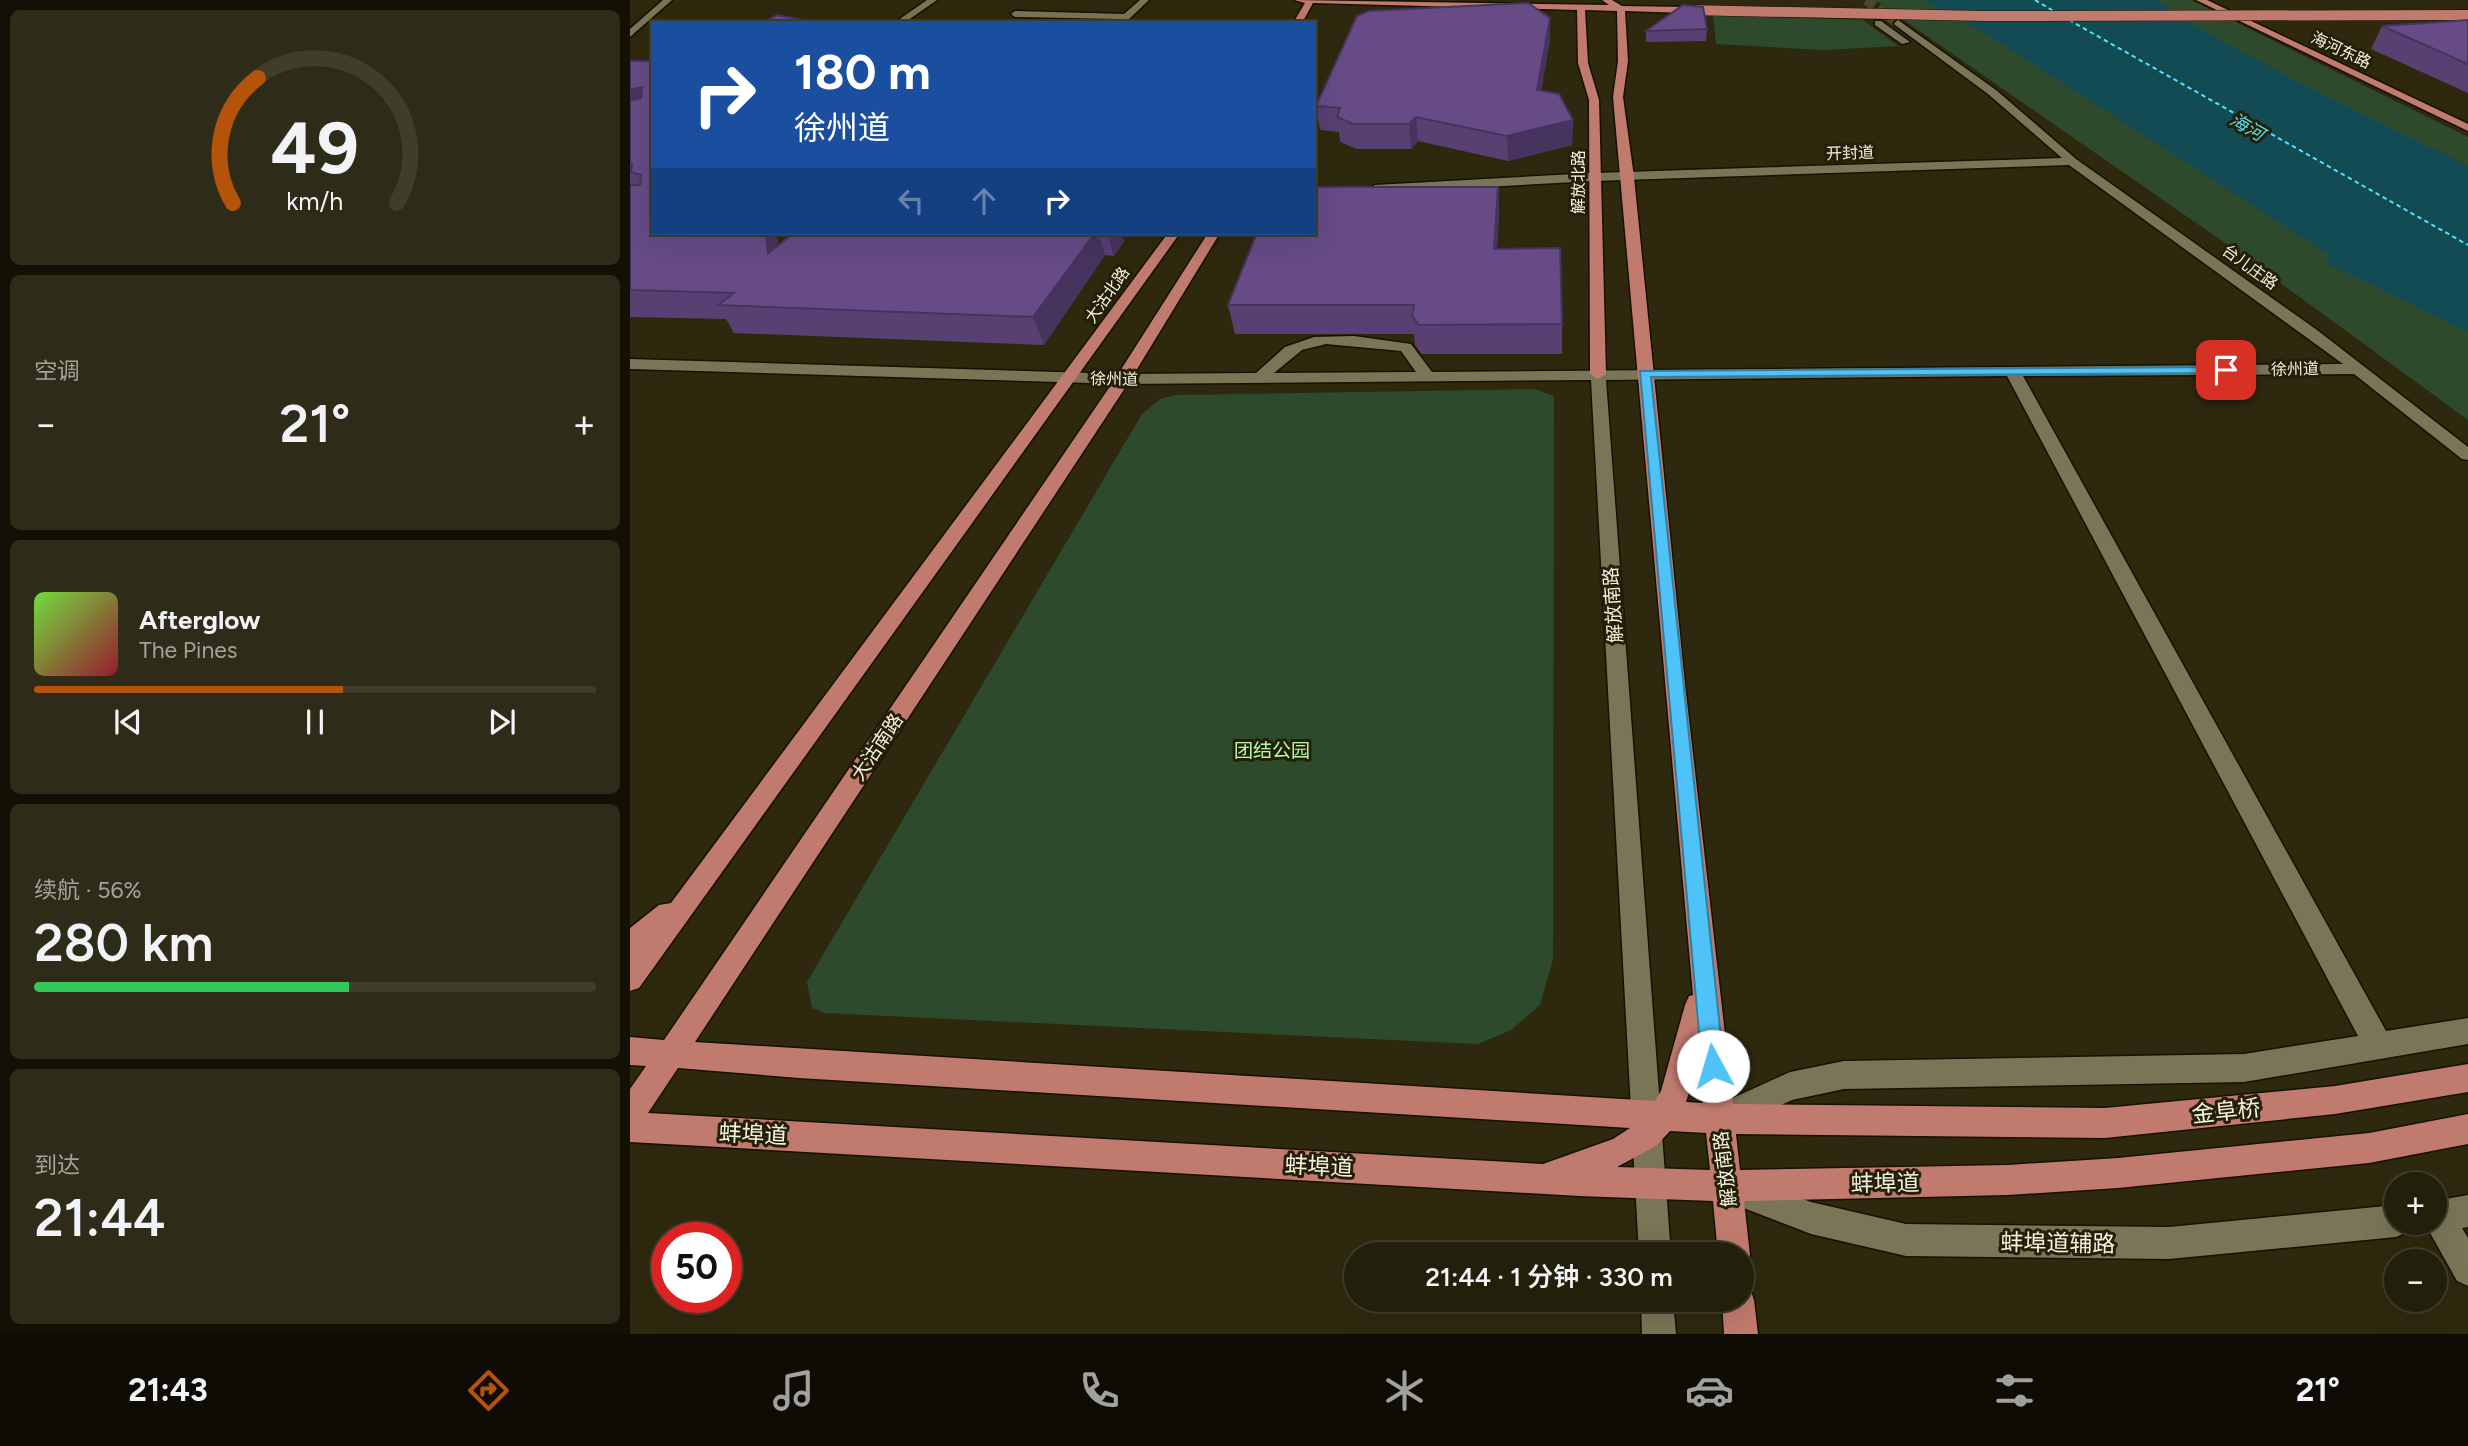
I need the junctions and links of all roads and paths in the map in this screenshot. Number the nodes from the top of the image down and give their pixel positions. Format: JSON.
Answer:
{"nodes":[{"id":1,"x":668,"y":0,"type":"edge"},
{"id":2,"x":933,"y":0,"type":"edge"},
{"id":3,"x":1145,"y":0,"type":"edge"},
{"id":4,"x":1298,"y":0,"type":"edge"},
{"id":5,"x":1311,"y":0,"type":"edge"},
{"id":6,"x":1324,"y":0,"type":"edge"},
{"id":7,"x":1596,"y":0,"type":"edge"},
{"id":8,"x":1606,"y":0,"type":"edge"},
{"id":9,"x":1706,"y":0,"type":"edge"},
{"id":10,"x":2224,"y":0,"type":"edge"},
{"id":11,"x":2198,"y":2,"type":"edge"},
{"id":12,"x":1916,"y":4,"type":"dead end"},
{"id":13,"x":2236,"y":4,"type":"dead end"},
{"id":14,"x":1581,"y":8,"type":"junction"},
{"id":15,"x":1621,"y":9,"type":"junction"},
{"id":16,"x":1319,"y":12,"type":"dead end"},
{"id":17,"x":1015,"y":14,"type":"dead end"},
{"id":18,"x":2468,"y":15,"type":"edge"},
{"id":19,"x":1123,"y":20,"type":"edge"},
{"id":20,"x":901,"y":21,"type":"edge"},
{"id":21,"x":1298,"y":21,"type":"edge"},
{"id":22,"x":1878,"y":23,"type":"tunnel mouth"},
{"id":23,"x":1898,"y":23,"type":"tunnel mouth"},
{"id":24,"x":630,"y":34,"type":"edge"},
{"id":25,"x":2339,"y":54,"type":"dead end"},
{"id":26,"x":2010,"y":110,"type":"junction"},
{"id":27,"x":2468,"y":128,"type":"edge"},
{"id":28,"x":2072,"y":161,"type":"junction"},
{"id":29,"x":1628,"y":177,"type":"junction"},
{"id":30,"x":1594,"y":181,"type":"junction"},
{"id":31,"x":1366,"y":193,"type":"edge"},
{"id":32,"x":1173,"y":235,"type":"edge"},
{"id":33,"x":1213,"y":235,"type":"edge"},
{"id":34,"x":630,"y":364,"type":"edge"},
{"id":35,"x":2358,"y":369,"type":"junction"},
{"id":36,"x":1644,"y":373,"type":"junction"},
{"id":37,"x":2013,"y":373,"type":"junction"},
{"id":38,"x":1598,"y":374,"type":"junction"},
{"id":39,"x":1427,"y":376,"type":"junction"},
{"id":40,"x":1070,"y":378,"type":"junction"},
{"id":41,"x":1260,"y":378,"type":"junction"},
{"id":42,"x":1123,"y":379,"type":"junction"},
{"id":43,"x":2468,"y":455,"type":"edge"},
{"id":44,"x":709,"y":872,"type":"junction"},
{"id":45,"x":630,"y":944,"type":"edge"},
{"id":46,"x":630,"y":979,"type":"edge"},
{"id":47,"x":1704,"y":986,"type":"junction"},
{"id":48,"x":2468,"y":1031,"type":"edge"},
{"id":49,"x":2378,"y":1045,"type":"junction"},
{"id":50,"x":630,"y":1051,"type":"edge"},
{"id":51,"x":672,"y":1053,"type":"junction"},
{"id":52,"x":2468,"y":1078,"type":"edge"},
{"id":53,"x":630,"y":1115,"type":"edge"},
{"id":54,"x":1719,"y":1119,"type":"junction"},
{"id":55,"x":1653,"y":1123,"type":"junction"},
{"id":56,"x":630,"y":1127,"type":"edge"},
{"id":57,"x":2468,"y":1129,"type":"edge"},
{"id":58,"x":1527,"y":1178,"type":"junction"},
{"id":59,"x":1651,"y":1183,"type":"junction"},
{"id":60,"x":1728,"y":1186,"type":"junction"},
{"id":61,"x":2447,"y":1215,"type":"edge"},
{"id":62,"x":2384,"y":1222,"type":"edge"},
{"id":63,"x":1654,"y":1242,"type":"edge"},
{"id":64,"x":1733,"y":1242,"type":"edge"},
{"id":65,"x":2468,"y":1270,"type":"edge"},
{"id":66,"x":1658,"y":1312,"type":"edge"},
{"id":67,"x":1739,"y":1312,"type":"edge"},
{"id":68,"x":1659,"y":1334,"type":"edge"},
{"id":69,"x":1741,"y":1334,"type":"edge"}],
"edges":[{"from":1,"to":24,"type":"street"},
{"from":2,"to":20,"type":"street"},
{"from":3,"to":19,"type":"street"},
{"from":4,"to":5,"type":"main road"},
{"from":5,"to":6,"type":"main road"},
{"from":5,"to":21,"type":"main road"},
{"from":6,"to":14,"type":"main road"},
{"from":6,"to":16,"type":"main road"},
{"from":7,"to":14,"type":"main road"},
{"from":8,"to":15,"type":"main road"},
{"from":9,"to":12,"type":"main road"},
{"from":10,"to":25,"type":"main road","name":"海河东路"},
{"from":11,"to":13,"type":"main road"},
{"from":11,"to":27,"type":"main road","name":"海河东路"},
{"from":14,"to":15,"type":"main road"},
{"from":14,"to":30,"type":"main road","name":"解放北路"},
{"from":15,"to":18,"type":"main road","bridge":true},
{"from":15,"to":29,"type":"main road"},
{"from":17,"to":19,"type":"street"},
{"from":22,"to":26,"type":"street","name":"台儿庄路"},
{"from":23,"to":26,"type":"street","name":"台儿庄路"},
{"from":26,"to":28,"type":"street","name":"台儿庄路"},
{"from":28,"to":29,"type":"street","name":"开封道"},
{"from":28,"to":35,"type":"street","name":"台儿庄路"},
{"from":29,"to":30,"type":"street","name":"开封道"},
{"from":29,"to":36,"type":"main road"},
{"from":30,"to":31,"type":"street","name":"开封道"},
{"from":30,"to":38,"type":"main road","name":"解放北路"},
{"from":32,"to":40,"type":"main road","name":"大沽北路"},
{"from":33,"to":42,"type":"main road"},
{"from":34,"to":40,"type":"street","name":"徐州道"},
{"from":35,"to":37,"type":"street","name":"徐州道"},
{"from":35,"to":43,"type":"street","name":"台儿庄路"},
{"from":36,"to":37,"type":"street","name":"徐州道"},
{"from":36,"to":38,"type":"street","name":"徐州道"},
{"from":36,"to":47,"type":"main road","name":"解放南路"},
{"from":37,"to":49,"type":"street"},
{"from":38,"to":39,"type":"street","name":"徐州道"},
{"from":38,"to":55,"type":"street","name":"解放南路"},
{"from":39,"to":41,"type":"street","name":"徐州道"},
{"from":39,"to":41,"type":"street"},
{"from":40,"to":42,"type":"street","name":"徐州道"},
{"from":40,"to":44,"type":"main road"},
{"from":41,"to":42,"type":"street","name":"徐州道"},
{"from":42,"to":51,"type":"main road","name":"大沽南路"},
{"from":44,"to":45,"type":"main road"},
{"from":44,"to":46,"type":"main road"},
{"from":47,"to":54,"type":"main road","name":"解放南路"},
{"from":47,"to":55,"type":"main road"},
{"from":48,"to":49,"type":"street"},
{"from":49,"to":54,"type":"street"},
{"from":50,"to":51,"type":"main road"},
{"from":51,"to":53,"type":"main road","name":"大沽南路"},
{"from":51,"to":55,"type":"main road"},
{"from":52,"to":54,"type":"main road","name":"金阜桥"},
{"from":54,"to":55,"type":"main road"},
{"from":54,"to":60,"type":"main road","name":"解放南路"},
{"from":55,"to":58,"type":"main road"},
{"from":55,"to":59,"type":"street","name":"解放南路"},
{"from":56,"to":58,"type":"main road","name":"蚌埠道"},
{"from":57,"to":60,"type":"main road","name":"蚌埠道"},
{"from":58,"to":59,"type":"main road","name":"蚌埠道"},
{"from":59,"to":60,"type":"main road","name":"蚌埠道"},
{"from":59,"to":63,"type":"street","name":"解放南路"},
{"from":60,"to":62,"type":"street","name":"蚌埠道辅路"},
{"from":60,"to":64,"type":"main road","name":"解放南路"},
{"from":61,"to":65,"type":"street"},
{"from":66,"to":68,"type":"street"},
{"from":67,"to":69,"type":"main road"}]}
